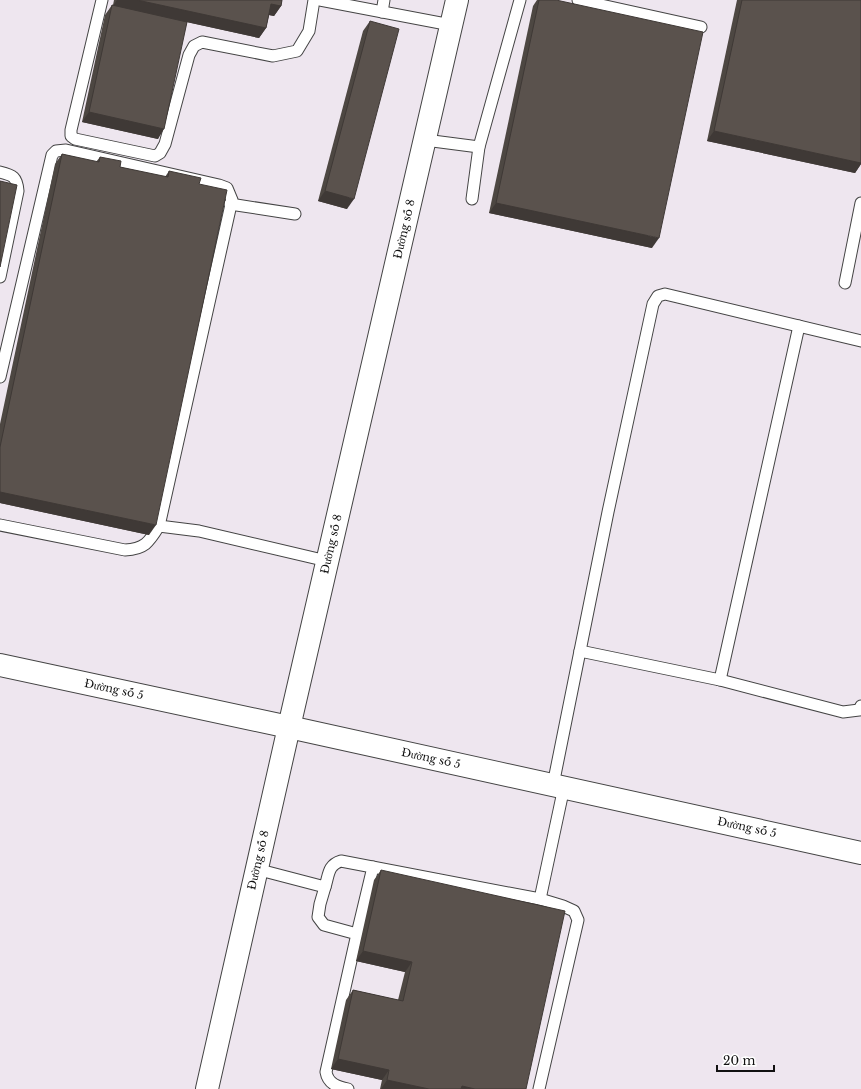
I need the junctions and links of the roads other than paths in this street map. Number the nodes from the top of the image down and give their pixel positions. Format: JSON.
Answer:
{"nodes":[{"id":1,"x":102,"y":0,"type":"edge"},
{"id":2,"x":314,"y":0,"type":"edge"},
{"id":3,"x":320,"y":0,"type":"edge"},
{"id":4,"x":384,"y":0,"type":"edge"},
{"id":5,"x":457,"y":0,"type":"edge"},
{"id":6,"x":520,"y":0,"type":"edge"},
{"id":7,"x":578,"y":0,"type":"edge"},
{"id":8,"x":382,"y":12,"type":"junction"},
{"id":9,"x":451,"y":25,"type":"junction"},
{"id":10,"x":701,"y":27,"type":"dead end"},
{"id":11,"x":425,"y":140,"type":"junction"},
{"id":12,"x":479,"y":147,"type":"junction"},
{"id":13,"x":0,"y":172,"type":"edge"},
{"id":14,"x":472,"y":199,"type":"dead end"},
{"id":15,"x":861,"y":203,"type":"edge"},
{"id":16,"x":230,"y":204,"type":"junction"},
{"id":17,"x":295,"y":214,"type":"dead end"},
{"id":18,"x":0,"y":277,"type":"edge"},
{"id":19,"x":845,"y":283,"type":"dead end"},
{"id":20,"x":799,"y":326,"type":"junction"},
{"id":21,"x":861,"y":341,"type":"edge"},
{"id":22,"x":0,"y":377,"type":"edge"},
{"id":23,"x":0,"y":525,"type":"edge"},
{"id":24,"x":159,"y":526,"type":"junction"},
{"id":25,"x":327,"y":561,"type":"junction"},
{"id":26,"x":580,"y":651,"type":"junction"},
{"id":27,"x":0,"y":665,"type":"edge"},
{"id":28,"x":720,"y":680,"type":"junction"},
{"id":29,"x":861,"y":706,"type":"edge"},
{"id":30,"x":289,"y":727,"type":"junction"},
{"id":31,"x":559,"y":786,"type":"junction"},
{"id":32,"x":861,"y":853,"type":"edge"},
{"id":33,"x":372,"y":867,"type":"junction"},
{"id":34,"x":256,"y":869,"type":"junction"},
{"id":35,"x":325,"y":887,"type":"junction"},
{"id":36,"x":540,"y":899,"type":"junction"},
{"id":37,"x":357,"y":934,"type":"junction"},
{"id":38,"x":207,"y":1089,"type":"edge"},
{"id":39,"x":348,"y":1089,"type":"edge"},
{"id":40,"x":539,"y":1089,"type":"edge"}],
"edges":[{"from":1,"to":2,"type":"lane"},
{"from":3,"to":8,"type":"lane"},
{"from":4,"to":8,"type":"lane"},
{"from":5,"to":9,"type":"street","name":"Đường số 8"},
{"from":6,"to":12,"type":"lane"},
{"from":7,"to":10,"type":"lane"},
{"from":8,"to":9,"type":"lane"},
{"from":9,"to":11,"type":"street","name":"Đường số 8"},
{"from":11,"to":12,"type":"lane"},
{"from":11,"to":25,"type":"street","name":"Đường số 8"},
{"from":12,"to":14,"type":"lane"},
{"from":13,"to":18,"type":"lane"},
{"from":15,"to":19,"type":"lane"},
{"from":16,"to":17,"type":"lane"},
{"from":16,"to":22,"type":"lane"},
{"from":16,"to":24,"type":"lane"},
{"from":20,"to":21,"type":"lane"},
{"from":20,"to":26,"type":"lane"},
{"from":20,"to":28,"type":"lane"},
{"from":23,"to":24,"type":"lane"},
{"from":24,"to":25,"type":"lane"},
{"from":25,"to":30,"type":"street","name":"Đường số 8"},
{"from":26,"to":28,"type":"lane"},
{"from":26,"to":31,"type":"lane"},
{"from":27,"to":30,"type":"street","name":"Đường số 5"},
{"from":28,"to":29,"type":"lane"},
{"from":30,"to":31,"type":"street","name":"Đường số 5"},
{"from":30,"to":34,"type":"street","name":"Đường số 8"},
{"from":31,"to":32,"type":"street","name":"Đường số 5"},
{"from":31,"to":36,"type":"lane"},
{"from":33,"to":35,"type":"lane"},
{"from":33,"to":36,"type":"lane"},
{"from":33,"to":37,"type":"lane"},
{"from":34,"to":35,"type":"lane"},
{"from":34,"to":38,"type":"street","name":"Đường số 8"},
{"from":35,"to":37,"type":"lane"},
{"from":36,"to":40,"type":"lane"},
{"from":37,"to":39,"type":"lane"}]}
